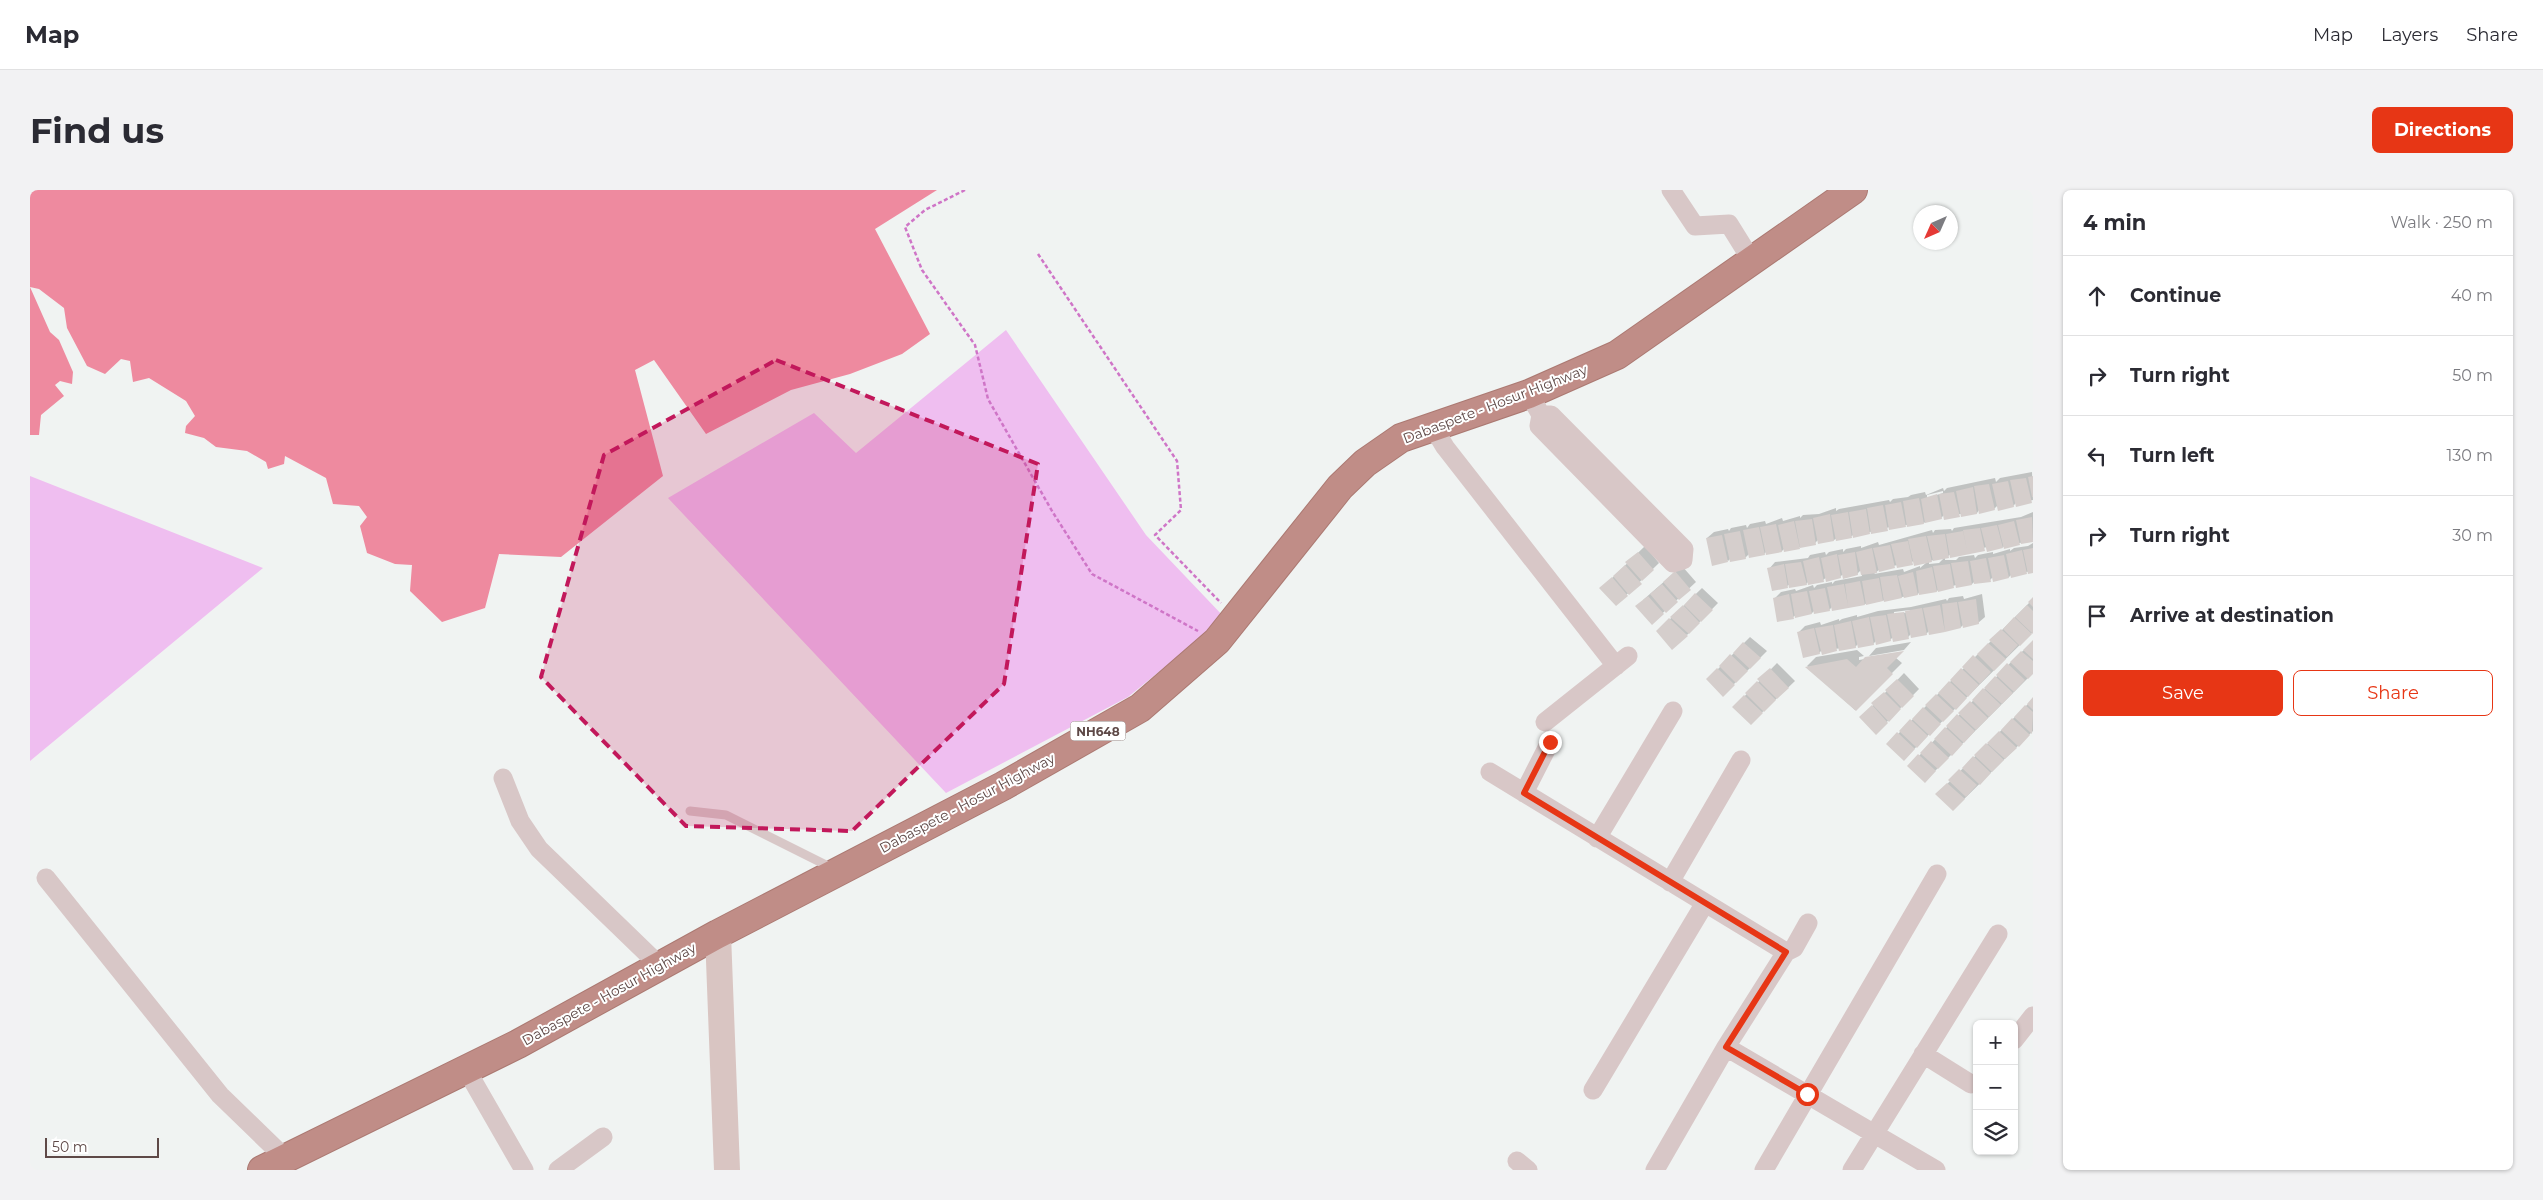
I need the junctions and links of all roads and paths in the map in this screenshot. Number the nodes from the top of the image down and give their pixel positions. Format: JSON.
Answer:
{"nodes":[{"id":1,"x":965,"y":190,"type":"edge"},
{"id":2,"x":1671,"y":190,"type":"edge"},
{"id":3,"x":1853,"y":190,"type":"edge"},
{"id":4,"x":1038,"y":254,"type":"dead end"},
{"id":5,"x":1752,"y":261,"type":"junction"},
{"id":6,"x":1535,"y":404,"type":"junction"},
{"id":7,"x":1433,"y":427,"type":"junction"},
{"id":8,"x":1238,"y":616,"type":"junction"},
{"id":9,"x":1217,"y":641,"type":"junction"},
{"id":10,"x":1673,"y":711,"type":"dead end"},
{"id":11,"x":1545,"y":722,"type":"dead end"},
{"id":12,"x":1550,"y":742,"type":"dead end"},
{"id":13,"x":1741,"y":760,"type":"dead end"},
{"id":14,"x":1490,"y":772,"type":"dead end"},
{"id":15,"x":503,"y":778,"type":"dead end"},
{"id":16,"x":1524,"y":793,"type":"junction"},
{"id":17,"x":690,"y":811,"type":"dead end"},
{"id":18,"x":1598,"y":838,"type":"junction"},
{"id":19,"x":839,"y":871,"type":"junction"},
{"id":20,"x":1937,"y":874,"type":"dead end"},
{"id":21,"x":46,"y":878,"type":"dead end"},
{"id":22,"x":1670,"y":882,"type":"junction"},
{"id":23,"x":1705,"y":903,"type":"junction"},
{"id":24,"x":1808,"y":923,"type":"dead end"},
{"id":25,"x":718,"y":934,"type":"junction"},
{"id":26,"x":1998,"y":934,"type":"dead end"},
{"id":27,"x":1786,"y":952,"type":"junction"},
{"id":28,"x":660,"y":966,"type":"junction"},
{"id":29,"x":2033,"y":1016,"type":"edge"},
{"id":30,"x":2018,"y":1035,"type":"edge"},
{"id":31,"x":1726,"y":1047,"type":"junction"},
{"id":32,"x":1923,"y":1054,"type":"junction"},
{"id":33,"x":466,"y":1070,"type":"junction"},
{"id":34,"x":1973,"y":1084,"type":"edge"},
{"id":35,"x":1594,"y":1090,"type":"dead end"},
{"id":36,"x":1807,"y":1094,"type":"junction"},
{"id":37,"x":1874,"y":1134,"type":"junction"},
{"id":38,"x":603,"y":1137,"type":"dead end"},
{"id":39,"x":273,"y":1164,"type":"edge"},
{"id":40,"x":524,"y":1170,"type":"edge"},
{"id":41,"x":558,"y":1170,"type":"edge"},
{"id":42,"x":727,"y":1170,"type":"edge"},
{"id":43,"x":1655,"y":1170,"type":"edge"},
{"id":44,"x":1764,"y":1170,"type":"edge"},
{"id":45,"x":1852,"y":1170,"type":"edge"},
{"id":46,"x":1936,"y":1170,"type":"edge"}],
"edges":[{"from":1,"to":9,"type":"path"},
{"from":2,"to":5,"type":"street"},
{"from":3,"to":5,"type":"highway","name":"Dabaspete - Hosur Highway","number":"NH648"},
{"from":4,"to":8,"type":"path"},
{"from":5,"to":6,"type":"highway","name":"Dabaspete - Hosur Highway","number":"NH648"},
{"from":6,"to":6,"type":"street"},
{"from":6,"to":7,"type":"highway","name":"Dabaspete - Hosur Highway","number":"NH648"},
{"from":7,"to":8,"type":"highway","name":"Dabaspete - Hosur Highway","number":"NH648"},
{"from":7,"to":11,"type":"street"},
{"from":8,"to":9,"type":"highway","name":"Dabaspete - Hosur Highway","number":"NH648"},
{"from":9,"to":19,"type":"highway","name":"Dabaspete - Hosur Highway","number":"NH648"},
{"from":10,"to":18,"type":"street"},
{"from":12,"to":16,"type":"street"},
{"from":13,"to":22,"type":"street"},
{"from":14,"to":16,"type":"street"},
{"from":15,"to":28,"type":"street"},
{"from":16,"to":18,"type":"street"},
{"from":17,"to":19,"type":"lane"},
{"from":18,"to":22,"type":"street"},
{"from":19,"to":25,"type":"highway","name":"Dabaspete - Hosur Highway","number":"NH648"},
{"from":20,"to":36,"type":"street"},
{"from":21,"to":39,"type":"street"},
{"from":22,"to":23,"type":"street"},
{"from":23,"to":27,"type":"street"},
{"from":23,"to":35,"type":"street"},
{"from":24,"to":27,"type":"street"},
{"from":25,"to":28,"type":"highway","name":"Dabaspete - Hosur Highway","number":"NH648"},
{"from":25,"to":42,"type":"street"},
{"from":26,"to":32,"type":"street"},
{"from":27,"to":31,"type":"street"},
{"from":28,"to":33,"type":"highway","name":"Dabaspete - Hosur Highway","number":"NH648"},
{"from":29,"to":30,"type":"street"},
{"from":31,"to":36,"type":"street"},
{"from":31,"to":43,"type":"street"},
{"from":32,"to":34,"type":"street"},
{"from":32,"to":37,"type":"street"},
{"from":33,"to":39,"type":"highway","name":"Dabaspete - Hosur Highway","number":"NH648"},
{"from":33,"to":40,"type":"street"},
{"from":36,"to":37,"type":"street"},
{"from":36,"to":44,"type":"street"},
{"from":37,"to":45,"type":"street"},
{"from":37,"to":46,"type":"street"},
{"from":38,"to":41,"type":"street"}]}
